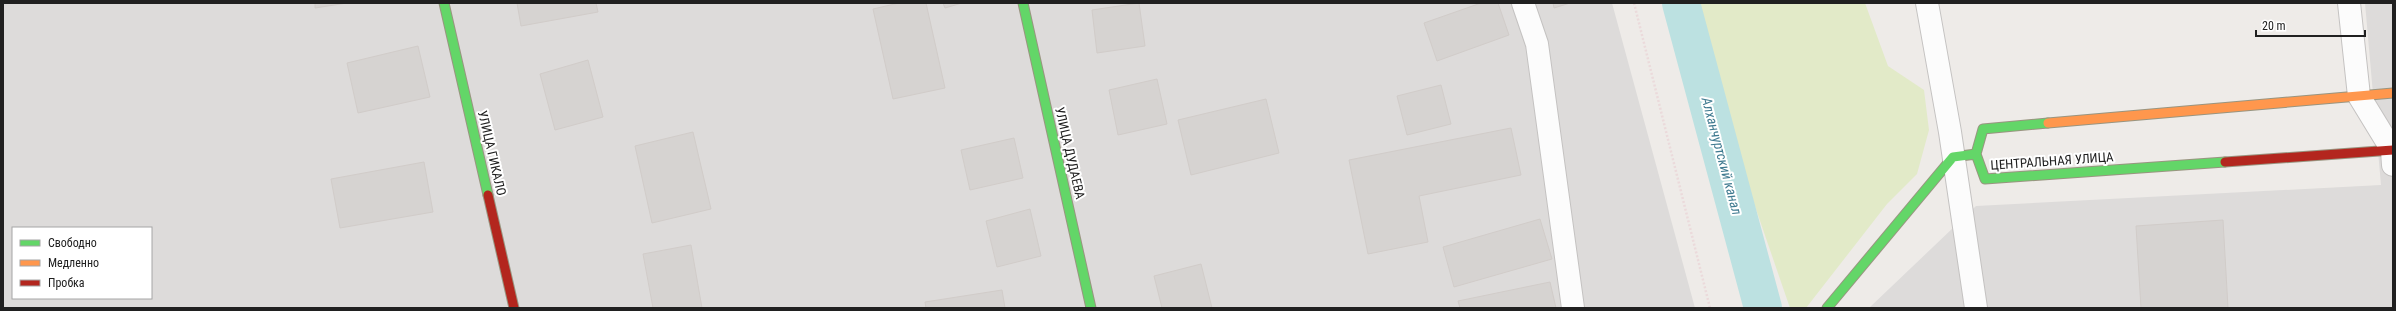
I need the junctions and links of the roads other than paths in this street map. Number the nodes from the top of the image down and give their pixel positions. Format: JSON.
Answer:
{"nodes":[{"id":1,"x":444,"y":3,"type":"edge"},
{"id":2,"x":1023,"y":3,"type":"edge"},
{"id":3,"x":1523,"y":3,"type":"edge"},
{"id":4,"x":1927,"y":3,"type":"edge"},
{"id":5,"x":2349,"y":3,"type":"edge"},
{"id":6,"x":2393,"y":93,"type":"edge"},
{"id":7,"x":2360,"y":96,"type":"junction"},
{"id":8,"x":1976,"y":154,"type":"junction"},
{"id":9,"x":2393,"y":155,"type":"edge"},
{"id":10,"x":1953,"y":157,"type":"junction"},
{"id":11,"x":514,"y":308,"type":"edge"},
{"id":12,"x":1091,"y":308,"type":"edge"},
{"id":13,"x":1572,"y":308,"type":"edge"},
{"id":14,"x":1827,"y":308,"type":"edge"},
{"id":15,"x":1976,"y":308,"type":"edge"}],
"edges":[{"from":1,"to":11,"type":"street","name":"УЛИЦА ГИКАЛО"},
{"from":2,"to":12,"type":"street","name":"УЛИЦА ДУДАЕВА"},
{"from":3,"to":13,"type":"street"},
{"from":4,"to":10,"type":"street"},
{"from":5,"to":7,"type":"street"},
{"from":6,"to":7,"type":"street","name":"ЦЕНТРАЛЬНАЯ УЛИЦА"},
{"from":7,"to":8,"type":"street","name":"ЦЕНТРАЛЬНАЯ УЛИЦА"},
{"from":7,"to":9,"type":"street"},
{"from":8,"to":9,"type":"street","name":"ЦЕНТРАЛЬНАЯ УЛИЦА"},
{"from":8,"to":10,"type":"street"},
{"from":10,"to":14,"type":"street"},
{"from":10,"to":15,"type":"street"}]}
